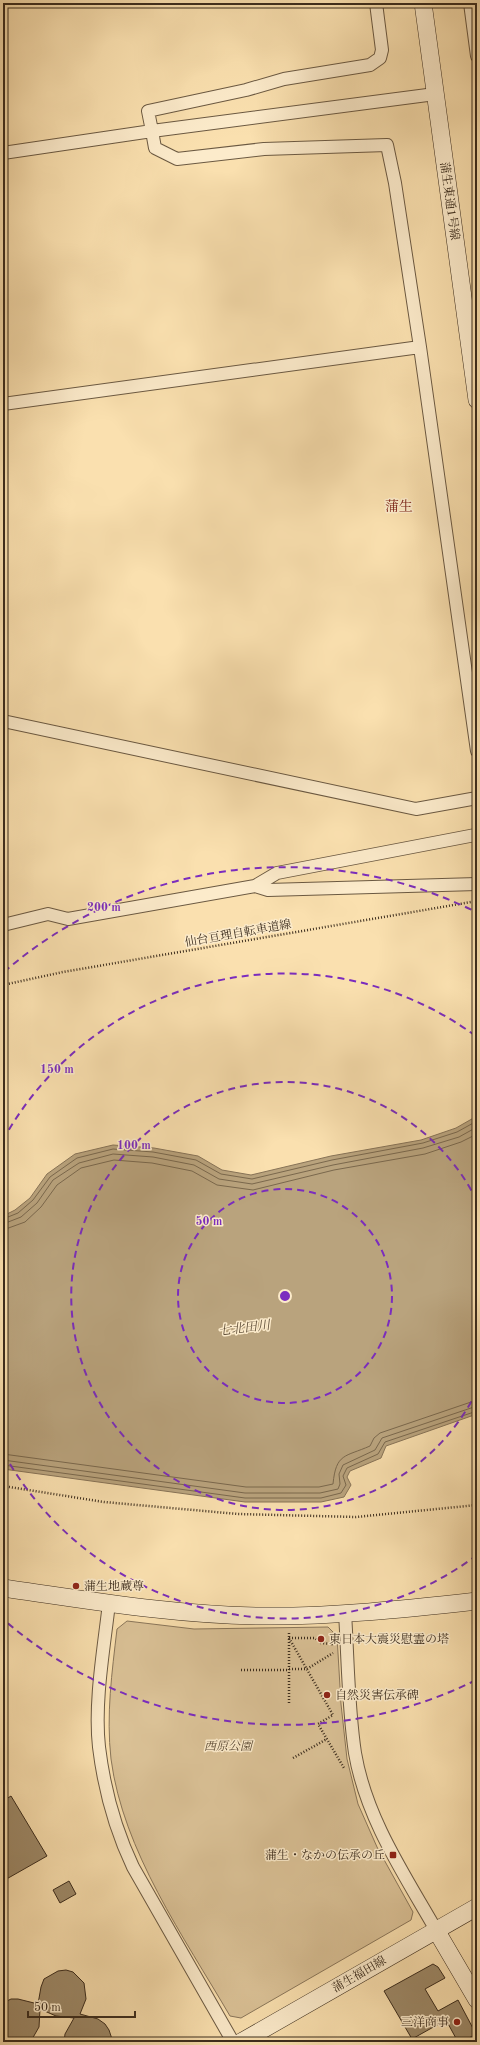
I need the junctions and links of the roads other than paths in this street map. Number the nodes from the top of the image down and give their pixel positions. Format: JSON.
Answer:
{"nodes":[{"id":1,"x":376,"y":3,"type":"edge"},
{"id":2,"x":423,"y":3,"type":"edge"},
{"id":3,"x":470,"y":3,"type":"edge"},
{"id":4,"x":477,"y":56,"type":"edge"},
{"id":5,"x":435,"y":94,"type":"junction"},
{"id":6,"x":152,"y":131,"type":"junction"},
{"id":7,"x":3,"y":153,"type":"edge"},
{"id":8,"x":420,"y":347,"type":"junction"},
{"id":9,"x":477,"y":400,"type":"edge"},
{"id":10,"x":3,"y":404,"type":"edge"},
{"id":11,"x":3,"y":721,"type":"edge"},
{"id":12,"x":477,"y":751,"type":"edge"},
{"id":13,"x":477,"y":798,"type":"edge"},
{"id":14,"x":475,"y":835,"type":"dead end"},
{"id":15,"x":477,"y":884,"type":"edge"},
{"id":16,"x":255,"y":886,"type":"junction"},
{"id":17,"x":3,"y":925,"type":"edge"},
{"id":18,"x":3,"y":1588,"type":"edge"},
{"id":19,"x":477,"y":1601,"type":"edge"},
{"id":20,"x":109,"y":1603,"type":"junction"},
{"id":21,"x":345,"y":1614,"type":"junction"},
{"id":22,"x":477,"y":1907,"type":"edge"},
{"id":23,"x":436,"y":1930,"type":"junction"},
{"id":24,"x":477,"y":2000,"type":"edge"},
{"id":25,"x":233,"y":2042,"type":"edge"},
{"id":26,"x":241,"y":2042,"type":"edge"}],
"edges":[{"from":1,"to":6,"type":"street"},
{"from":2,"to":5,"type":"street","name":"蒲生東通1号線"},
{"from":3,"to":4,"type":"street"},
{"from":5,"to":6,"type":"street"},
{"from":5,"to":9,"type":"street","name":"蒲生東通1号線"},
{"from":6,"to":7,"type":"street"},
{"from":6,"to":8,"type":"street"},
{"from":8,"to":10,"type":"street"},
{"from":8,"to":12,"type":"street"},
{"from":11,"to":13,"type":"street"},
{"from":14,"to":16,"type":"street"},
{"from":15,"to":16,"type":"street"},
{"from":16,"to":17,"type":"street"},
{"from":18,"to":20,"type":"street"},
{"from":19,"to":21,"type":"street"},
{"from":20,"to":21,"type":"street"},
{"from":20,"to":25,"type":"street"},
{"from":21,"to":23,"type":"street"},
{"from":22,"to":23,"type":"street","name":"蒲生福田線"},
{"from":23,"to":24,"type":"street"},
{"from":23,"to":26,"type":"street","name":"蒲生福田線"}]}
